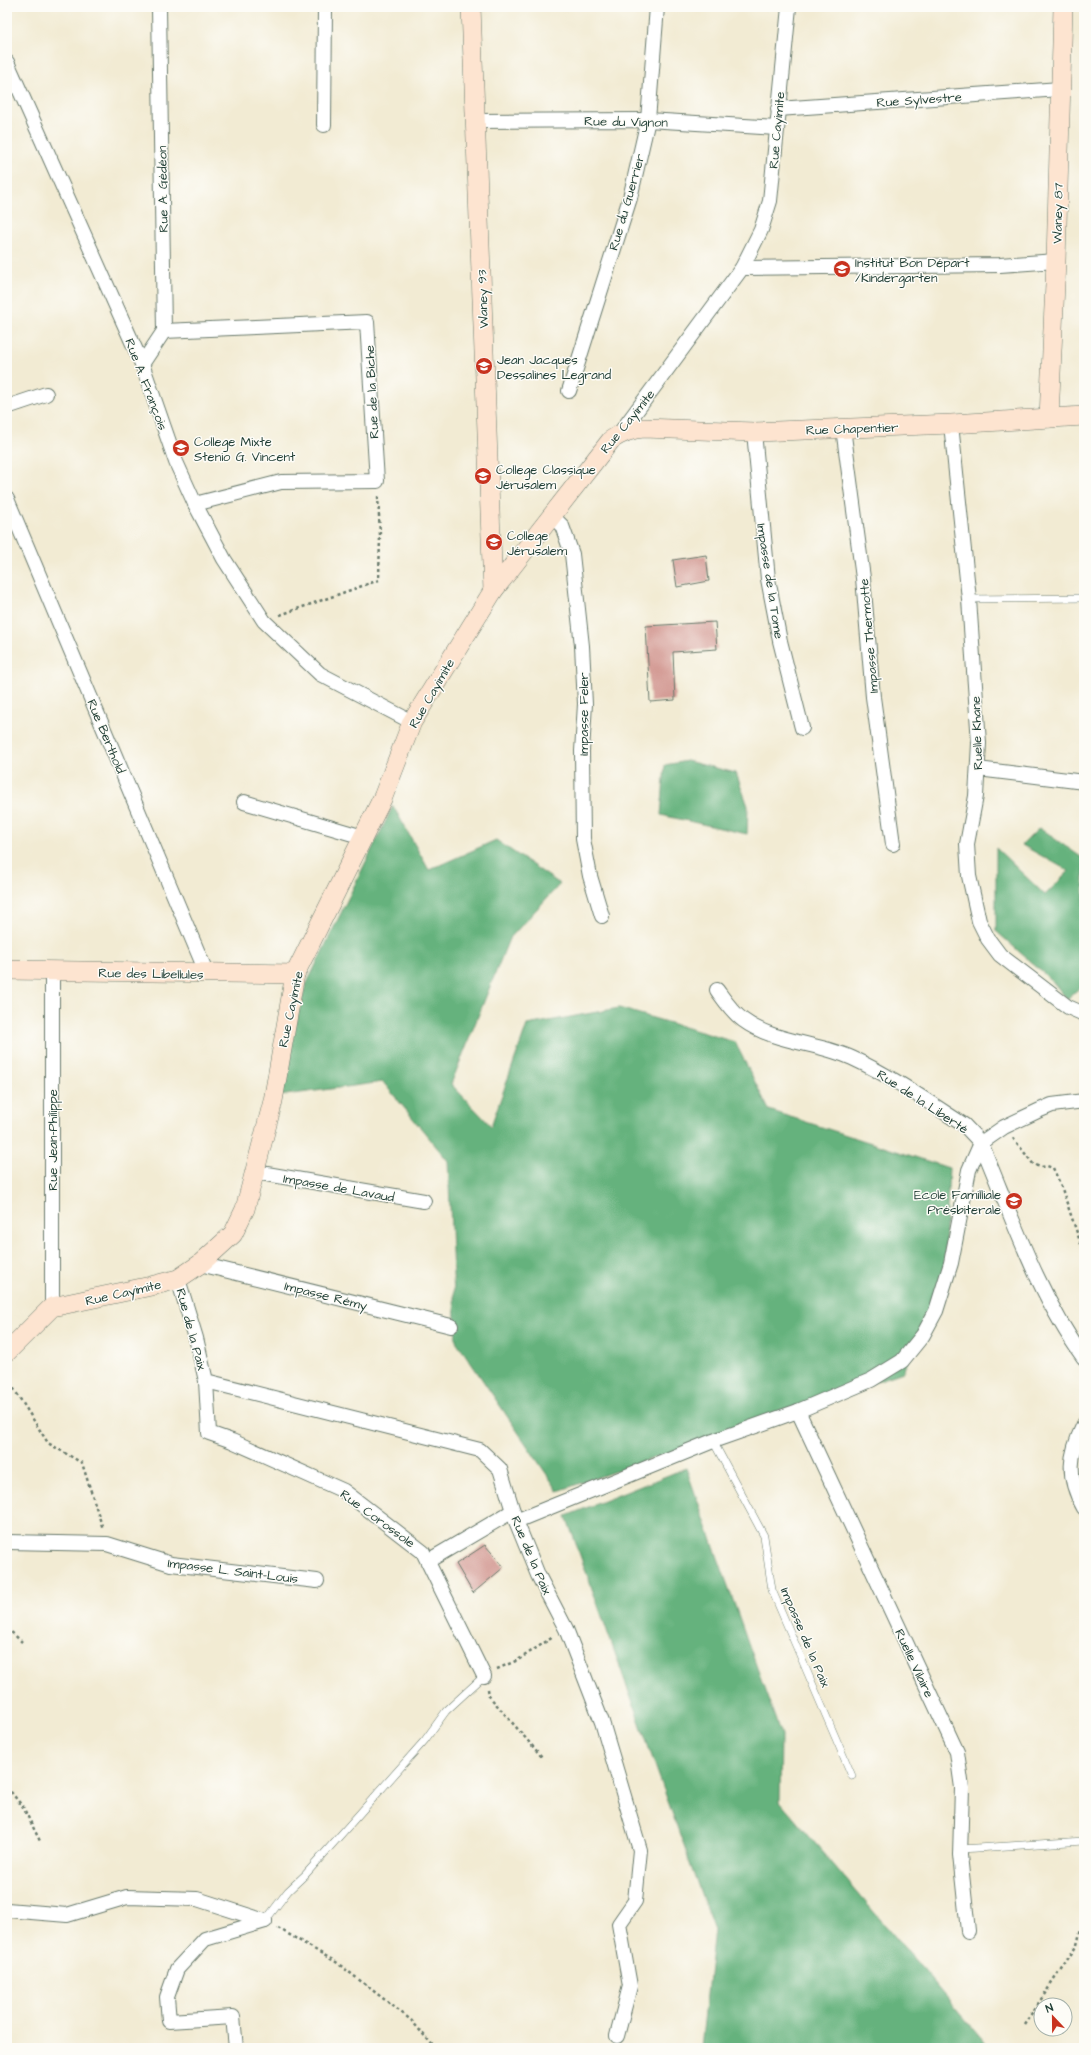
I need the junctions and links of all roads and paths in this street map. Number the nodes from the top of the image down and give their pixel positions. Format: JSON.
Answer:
{"nodes":[{"id":1,"x":159,"y":7,"type":"edge"},
{"id":2,"x":325,"y":7,"type":"edge"},
{"id":3,"x":470,"y":7,"type":"edge"},
{"id":4,"x":657,"y":7,"type":"edge"},
{"id":5,"x":789,"y":7,"type":"edge"},
{"id":6,"x":1063,"y":7,"type":"edge"},
{"id":7,"x":7,"y":62,"type":"edge"},
{"id":8,"x":1060,"y":89,"type":"junction"},
{"id":9,"x":778,"y":108,"type":"junction"},
{"id":10,"x":648,"y":120,"type":"junction"},
{"id":11,"x":475,"y":121,"type":"junction"},
{"id":12,"x":324,"y":126,"type":"dead end"},
{"id":13,"x":776,"y":128,"type":"junction"},
{"id":14,"x":1056,"y":261,"type":"junction"},
{"id":15,"x":742,"y":268,"type":"junction"},
{"id":16,"x":164,"y":331,"type":"junction"},
{"id":17,"x":142,"y":364,"type":"junction"},
{"id":18,"x":568,"y":391,"type":"dead end"},
{"id":19,"x":46,"y":394,"type":"dead end"},
{"id":20,"x":7,"y":407,"type":"edge"},
{"id":21,"x":1084,"y":416,"type":"edge"},
{"id":22,"x":1049,"y":418,"type":"junction"},
{"id":23,"x":951,"y":424,"type":"junction"},
{"id":24,"x":843,"y":428,"type":"junction"},
{"id":25,"x":754,"y":432,"type":"junction"},
{"id":26,"x":620,"y":433,"type":"junction"},
{"id":27,"x":377,"y":481,"type":"junction"},
{"id":28,"x":7,"y":499,"type":"edge"},
{"id":29,"x":194,"y":504,"type":"junction"},
{"id":30,"x":552,"y":516,"type":"junction"},
{"id":31,"x":493,"y":591,"type":"junction"},
{"id":32,"x":969,"y":598,"type":"junction"},
{"id":33,"x":1084,"y":598,"type":"edge"},
{"id":34,"x":264,"y":621,"type":"junction"},
{"id":35,"x":412,"y":722,"type":"junction"},
{"id":36,"x":802,"y":728,"type":"dead end"},
{"id":37,"x":978,"y":769,"type":"junction"},
{"id":38,"x":1084,"y":782,"type":"edge"},
{"id":39,"x":244,"y":802,"type":"dead end"},
{"id":40,"x":363,"y":837,"type":"junction"},
{"id":41,"x":893,"y":844,"type":"dead end"},
{"id":42,"x":602,"y":916,"type":"dead end"},
{"id":43,"x":9,"y":967,"type":"edge"},
{"id":44,"x":52,"y":972,"type":"junction"},
{"id":45,"x":207,"y":974,"type":"junction"},
{"id":46,"x":295,"y":974,"type":"junction"},
{"id":47,"x":717,"y":990,"type":"dead end"},
{"id":48,"x":1084,"y":1014,"type":"edge"},
{"id":49,"x":1084,"y":1101,"type":"edge"},
{"id":50,"x":1004,"y":1127,"type":"junction"},
{"id":51,"x":981,"y":1143,"type":"junction"},
{"id":52,"x":254,"y":1172,"type":"junction"},
{"id":53,"x":424,"y":1201,"type":"dead end"},
{"id":54,"x":1084,"y":1253,"type":"edge"},
{"id":55,"x":200,"y":1264,"type":"junction"},
{"id":56,"x":178,"y":1279,"type":"junction"},
{"id":57,"x":52,"y":1307,"type":"junction"},
{"id":58,"x":451,"y":1326,"type":"dead end"},
{"id":59,"x":7,"y":1352,"type":"edge"},
{"id":60,"x":1084,"y":1358,"type":"edge"},
{"id":61,"x":7,"y":1378,"type":"edge"},
{"id":62,"x":206,"y":1381,"type":"junction"},
{"id":63,"x":798,"y":1411,"type":"junction"},
{"id":64,"x":1084,"y":1424,"type":"edge"},
{"id":65,"x":713,"y":1441,"type":"junction"},
{"id":66,"x":1084,"y":1508,"type":"edge"},
{"id":67,"x":515,"y":1516,"type":"junction"},
{"id":68,"x":7,"y":1542,"type":"edge"},
{"id":69,"x":107,"y":1544,"type":"junction"},
{"id":70,"x":428,"y":1560,"type":"junction"},
{"id":71,"x":317,"y":1581,"type":"dead end"},
{"id":72,"x":7,"y":1628,"type":"edge"},
{"id":73,"x":566,"y":1629,"type":"junction"},
{"id":74,"x":22,"y":1642,"type":"dead end"},
{"id":75,"x":484,"y":1676,"type":"junction"},
{"id":76,"x":542,"y":1757,"type":"dead end"},
{"id":77,"x":852,"y":1776,"type":"dead end"},
{"id":78,"x":7,"y":1787,"type":"edge"},
{"id":79,"x":1084,"y":1841,"type":"edge"},
{"id":80,"x":41,"y":1843,"type":"dead end"},
{"id":81,"x":961,"y":1849,"type":"junction"},
{"id":82,"x":7,"y":1910,"type":"edge"},
{"id":83,"x":1084,"y":1916,"type":"edge"},
{"id":84,"x":265,"y":1921,"type":"junction"},
{"id":85,"x":968,"y":1931,"type":"dead end"},
{"id":86,"x":1024,"y":2025,"type":"dead end"},
{"id":87,"x":617,"y":2036,"type":"dead end"},
{"id":88,"x":236,"y":2048,"type":"edge"},
{"id":89,"x":435,"y":2048,"type":"edge"}],
"edges":[{"from":1,"to":16,"type":"street","name":"Rue A. Gédéon"},
{"from":2,"to":12,"type":"street"},
{"from":3,"to":11,"type":"street","name":"Waney 93"},
{"from":4,"to":10,"type":"street","name":"Rue du Guerrier"},
{"from":5,"to":9,"type":"street","name":"Rue Cayimite"},
{"from":6,"to":8,"type":"street","name":"Waney 87"},
{"from":7,"to":17,"type":"street","name":"Rue A. François"},
{"from":8,"to":9,"type":"street","name":"Rue Sylvestre"},
{"from":8,"to":14,"type":"street","name":"Waney 87"},
{"from":9,"to":13,"type":"street","name":"Rue Cayimite"},
{"from":10,"to":11,"type":"street","name":"Rue du Vignon"},
{"from":10,"to":13,"type":"street","name":"Rue du Vignon"},
{"from":10,"to":18,"type":"street","name":"Rue du Guerrier"},
{"from":11,"to":31,"type":"street","name":"Waney 93"},
{"from":13,"to":15,"type":"street","name":"Rue Cayimite"},
{"from":14,"to":15,"type":"street"},
{"from":14,"to":22,"type":"street","name":"Waney 87"},
{"from":15,"to":26,"type":"street","name":"Rue Cayimite"},
{"from":16,"to":17,"type":"street"},
{"from":16,"to":27,"type":"street","name":"Rue de la Biche"},
{"from":17,"to":29,"type":"street","name":"Rue A. François"},
{"from":19,"to":20,"type":"street"},
{"from":21,"to":22,"type":"street","name":"Rue Chapentier"},
{"from":22,"to":23,"type":"street","name":"Rue Chapentier"},
{"from":23,"to":24,"type":"street","name":"Rue Chapentier"},
{"from":23,"to":32,"type":"street","name":"Ruelle Khane"},
{"from":24,"to":25,"type":"street","name":"Rue Chapentier"},
{"from":24,"to":41,"type":"street","name":"Impasse Thermotte"},
{"from":25,"to":26,"type":"street","name":"Rue Chapentier"},
{"from":25,"to":36,"type":"street","name":"Impasse de la Tome"},
{"from":26,"to":30,"type":"street","name":"Rue Cayimite"},
{"from":27,"to":29,"type":"street"},
{"from":27,"to":34,"type":"path"},
{"from":28,"to":45,"type":"street","name":"Rue Berthold"},
{"from":29,"to":34,"type":"street","name":"Rue A. François"},
{"from":30,"to":31,"type":"street","name":"Rue Cayimite"},
{"from":30,"to":42,"type":"street","name":"Impasse Feler"},
{"from":31,"to":35,"type":"street","name":"Rue Cayimite"},
{"from":32,"to":33,"type":"lane"},
{"from":32,"to":37,"type":"street","name":"Ruelle Khane"},
{"from":34,"to":35,"type":"street","name":"Rue A. François"},
{"from":35,"to":40,"type":"street","name":"Rue Cayimite"},
{"from":37,"to":38,"type":"street"},
{"from":37,"to":48,"type":"street","name":"Ruelle Khane"},
{"from":39,"to":40,"type":"street"},
{"from":40,"to":46,"type":"street","name":"Rue Cayimite"},
{"from":43,"to":44,"type":"street","name":"Rue des Libellules"},
{"from":44,"to":45,"type":"street","name":"Rue des Libellules"},
{"from":44,"to":57,"type":"street","name":"Rue Jean-Philippe"},
{"from":45,"to":46,"type":"street","name":"Rue des Libellules"},
{"from":46,"to":52,"type":"street","name":"Rue Cayimite"},
{"from":47,"to":51,"type":"street","name":"Rue de la Liberté"},
{"from":49,"to":50,"type":"street"},
{"from":50,"to":51,"type":"street"},
{"from":50,"to":54,"type":"path"},
{"from":51,"to":60,"type":"street","name":"Rue de la Liberté"},
{"from":51,"to":63,"type":"street"},
{"from":52,"to":53,"type":"street","name":"Impasse de Lavaud"},
{"from":52,"to":55,"type":"street","name":"Rue Cayimite"},
{"from":55,"to":56,"type":"street","name":"Rue Cayimite"},
{"from":55,"to":58,"type":"street","name":"Impasse Rémy"},
{"from":56,"to":57,"type":"street","name":"Rue Cayimite"},
{"from":56,"to":62,"type":"street","name":"Rue de la Paix"},
{"from":57,"to":59,"type":"street"},
{"from":61,"to":69,"type":"path"},
{"from":62,"to":67,"type":"street","name":"Rue de la Paix"},
{"from":62,"to":70,"type":"street","name":"Rue Corossole"},
{"from":63,"to":65,"type":"street"},
{"from":63,"to":81,"type":"street","name":"Ruelle Vilaire"},
{"from":64,"to":66,"type":"street"},
{"from":65,"to":67,"type":"street"},
{"from":65,"to":77,"type":"lane","name":"Impasse de la Paix"},
{"from":67,"to":70,"type":"street"},
{"from":67,"to":73,"type":"street","name":"Rue de la Paix"},
{"from":68,"to":69,"type":"street","name":"Impasse L. Saint-Louis"},
{"from":69,"to":71,"type":"street","name":"Impasse L. Saint-Louis"},
{"from":70,"to":75,"type":"street","name":"Rue Corossole"},
{"from":72,"to":74,"type":"path"},
{"from":73,"to":75,"type":"path"},
{"from":73,"to":87,"type":"street","name":"Rue de la Paix"},
{"from":75,"to":76,"type":"path"},
{"from":75,"to":84,"type":"lane"},
{"from":78,"to":80,"type":"path"},
{"from":79,"to":81,"type":"lane"},
{"from":81,"to":85,"type":"street","name":"Ruelle Vilaire"},
{"from":82,"to":84,"type":"street"},
{"from":83,"to":86,"type":"path"},
{"from":84,"to":88,"type":"street"},
{"from":84,"to":89,"type":"path"}]}
